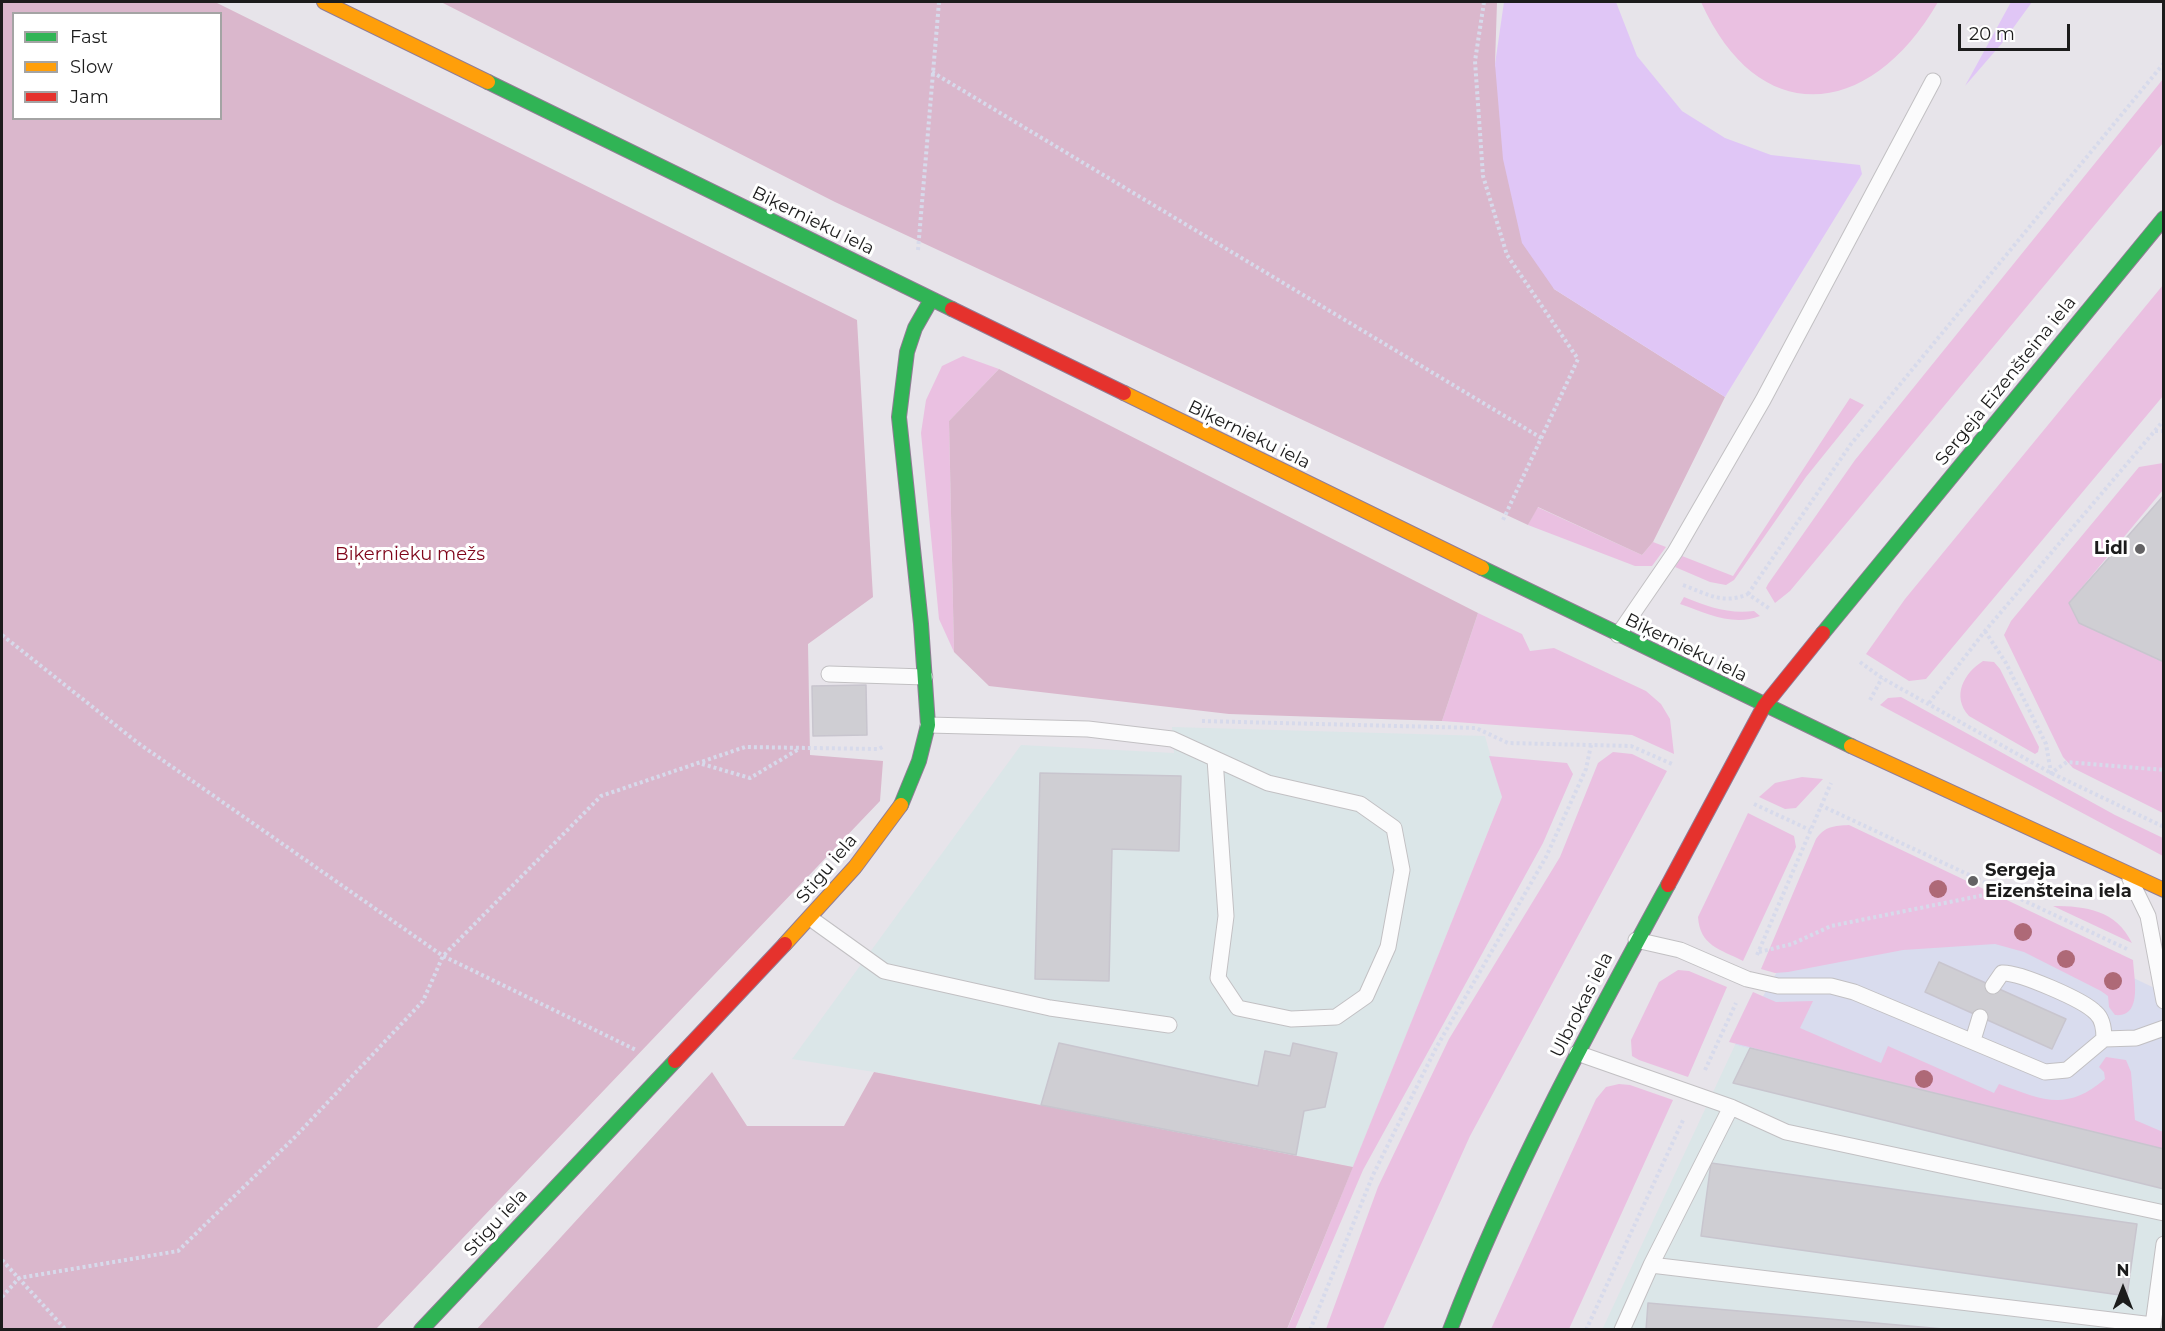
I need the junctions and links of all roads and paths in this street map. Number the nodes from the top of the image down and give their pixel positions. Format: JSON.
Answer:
{"nodes":[{"id":1,"x":324,"y":2,"type":"edge"},
{"id":2,"x":939,"y":2,"type":"edge"},
{"id":3,"x":1484,"y":2,"type":"edge"},
{"id":4,"x":2163,"y":63,"type":"edge"},
{"id":5,"x":932,"y":72,"type":"junction"},
{"id":6,"x":1933,"y":81,"type":"dead end"},
{"id":7,"x":2163,"y":218,"type":"edge"},
{"id":8,"x":918,"y":250,"type":"dead end"},
{"id":9,"x":931,"y":300,"type":"junction"},
{"id":10,"x":2163,"y":420,"type":"edge"},
{"id":11,"x":2163,"y":430,"type":"edge"},
{"id":12,"x":2154,"y":431,"type":"junction"},
{"id":13,"x":1543,"y":439,"type":"junction"},
{"id":14,"x":1503,"y":520,"type":"dead end"},
{"id":15,"x":1658,"y":577,"type":"junction"},
{"id":16,"x":1748,"y":594,"type":"junction"},
{"id":17,"x":1770,"y":609,"type":"dead end"},
{"id":18,"x":1985,"y":631,"type":"junction"},
{"id":19,"x":2,"y":635,"type":"edge"},
{"id":20,"x":1618,"y":635,"type":"junction"},
{"id":21,"x":1860,"y":662,"type":"dead end"},
{"id":22,"x":829,"y":674,"type":"dead end"},
{"id":23,"x":925,"y":677,"type":"junction"},
{"id":24,"x":1882,"y":678,"type":"junction"},
{"id":25,"x":1870,"y":700,"type":"dead end"},
{"id":26,"x":1929,"y":703,"type":"junction"},
{"id":27,"x":1764,"y":706,"type":"junction"},
{"id":28,"x":1196,"y":721,"type":"dead end"},
{"id":29,"x":928,"y":725,"type":"junction"},
{"id":30,"x":1591,"y":745,"type":"junction"},
{"id":31,"x":801,"y":748,"type":"junction"},
{"id":32,"x":1215,"y":759,"type":"junction"},
{"id":33,"x":701,"y":764,"type":"junction"},
{"id":34,"x":1672,"y":764,"type":"dead end"},
{"id":35,"x":2163,"y":770,"type":"edge"},
{"id":36,"x":2050,"y":773,"type":"junction"},
{"id":37,"x":1831,"y":783,"type":"dead end"},
{"id":38,"x":1754,"y":804,"type":"dead end"},
{"id":39,"x":1820,"y":805,"type":"junction"},
{"id":40,"x":2163,"y":827,"type":"edge"},
{"id":41,"x":2127,"y":873,"type":"junction"},
{"id":42,"x":2163,"y":890,"type":"edge"},
{"id":43,"x":2004,"y":891,"type":"junction"},
{"id":44,"x":810,"y":918,"type":"junction"},
{"id":45,"x":1636,"y":940,"type":"junction"},
{"id":46,"x":1759,"y":952,"type":"dead end"},
{"id":47,"x":443,"y":956,"type":"junction"},
{"id":48,"x":2159,"y":964,"type":"junction"},
{"id":49,"x":1993,"y":986,"type":"dead end"},
{"id":50,"x":2163,"y":1001,"type":"edge"},
{"id":51,"x":1980,"y":1017,"type":"dead end"},
{"id":52,"x":1169,"y":1024,"type":"dead end"},
{"id":53,"x":2163,"y":1028,"type":"edge"},
{"id":54,"x":2104,"y":1039,"type":"junction"},
{"id":55,"x":1973,"y":1040,"type":"junction"},
{"id":56,"x":1577,"y":1053,"type":"junction"},
{"id":57,"x":669,"y":1066,"type":"junction"},
{"id":58,"x":1731,"y":1107,"type":"junction"},
{"id":59,"x":2163,"y":1213,"type":"edge"},
{"id":60,"x":2163,"y":1244,"type":"edge"},
{"id":61,"x":2,"y":1260,"type":"edge"},
{"id":62,"x":1650,"y":1265,"type":"junction"},
{"id":63,"x":19,"y":1278,"type":"junction"},
{"id":64,"x":2,"y":1297,"type":"edge"},
{"id":65,"x":66,"y":1329,"type":"edge"},
{"id":66,"x":421,"y":1329,"type":"edge"},
{"id":67,"x":1310,"y":1329,"type":"edge"},
{"id":68,"x":1450,"y":1329,"type":"edge"},
{"id":69,"x":1622,"y":1329,"type":"edge"}],
"edges":[{"from":1,"to":9,"type":"main road","name":"Biķernieku iela"},
{"from":2,"to":5,"type":"path"},
{"from":3,"to":13,"type":"path"},
{"from":4,"to":16,"type":"path"},
{"from":5,"to":8,"type":"path"},
{"from":5,"to":13,"type":"path"},
{"from":6,"to":15,"type":"lane"},
{"from":7,"to":27,"type":"main road","name":"Sergeja Eizenšteina iela"},
{"from":9,"to":20,"type":"main road","name":"Biķernieku iela"},
{"from":9,"to":23,"type":"main road","name":"Stigu iela"},
{"from":10,"to":12,"type":"path"},
{"from":11,"to":12,"type":"path"},
{"from":12,"to":18,"type":"path"},
{"from":13,"to":14,"type":"path"},
{"from":15,"to":16,"type":"path"},
{"from":15,"to":20,"type":"lane"},
{"from":16,"to":17,"type":"path"},
{"from":18,"to":26,"type":"path"},
{"from":18,"to":36,"type":"path"},
{"from":19,"to":47,"type":"path"},
{"from":20,"to":27,"type":"main road","name":"Biķernieku iela"},
{"from":21,"to":24,"type":"path"},
{"from":22,"to":23,"type":"lane"},
{"from":23,"to":29,"type":"main road","name":"Stigu iela"},
{"from":24,"to":25,"type":"path"},
{"from":24,"to":26,"type":"path"},
{"from":26,"to":36,"type":"path"},
{"from":27,"to":41,"type":"main road","name":"Biķernieku iela"},
{"from":27,"to":45,"type":"main road","name":"Ulbrokas iela"},
{"from":28,"to":30,"type":"path"},
{"from":29,"to":31,"type":"path"},
{"from":29,"to":32,"type":"lane"},
{"from":29,"to":44,"type":"main road","name":"Stigu iela"},
{"from":30,"to":34,"type":"path"},
{"from":30,"to":67,"type":"path"},
{"from":31,"to":33,"type":"path"},
{"from":31,"to":33,"type":"path"},
{"from":32,"to":32,"type":"lane"},
{"from":33,"to":47,"type":"path"},
{"from":35,"to":36,"type":"path"},
{"from":36,"to":40,"type":"path"},
{"from":37,"to":39,"type":"path"},
{"from":38,"to":39,"type":"path"},
{"from":39,"to":43,"type":"path"},
{"from":41,"to":42,"type":"main road","name":"Biķernieku iela"},
{"from":41,"to":48,"type":"lane"},
{"from":43,"to":46,"type":"path"},
{"from":43,"to":48,"type":"path"},
{"from":44,"to":52,"type":"lane"},
{"from":44,"to":57,"type":"main road","name":"Stigu iela"},
{"from":45,"to":55,"type":"lane"},
{"from":45,"to":56,"type":"main road","name":"Ulbrokas iela"},
{"from":47,"to":57,"type":"path"},
{"from":47,"to":63,"type":"path"},
{"from":48,"to":50,"type":"lane"},
{"from":49,"to":54,"type":"lane"},
{"from":51,"to":55,"type":"lane"},
{"from":53,"to":54,"type":"lane"},
{"from":54,"to":55,"type":"lane"},
{"from":56,"to":58,"type":"lane"},
{"from":56,"to":68,"type":"main road","name":"Ulbrokas iela"},
{"from":57,"to":66,"type":"main road","name":"Stigu iela"},
{"from":58,"to":59,"type":"lane"},
{"from":58,"to":62,"type":"lane"},
{"from":60,"to":62,"type":"lane"},
{"from":61,"to":63,"type":"path"},
{"from":62,"to":69,"type":"lane"},
{"from":63,"to":64,"type":"path"},
{"from":63,"to":65,"type":"path"}]}
